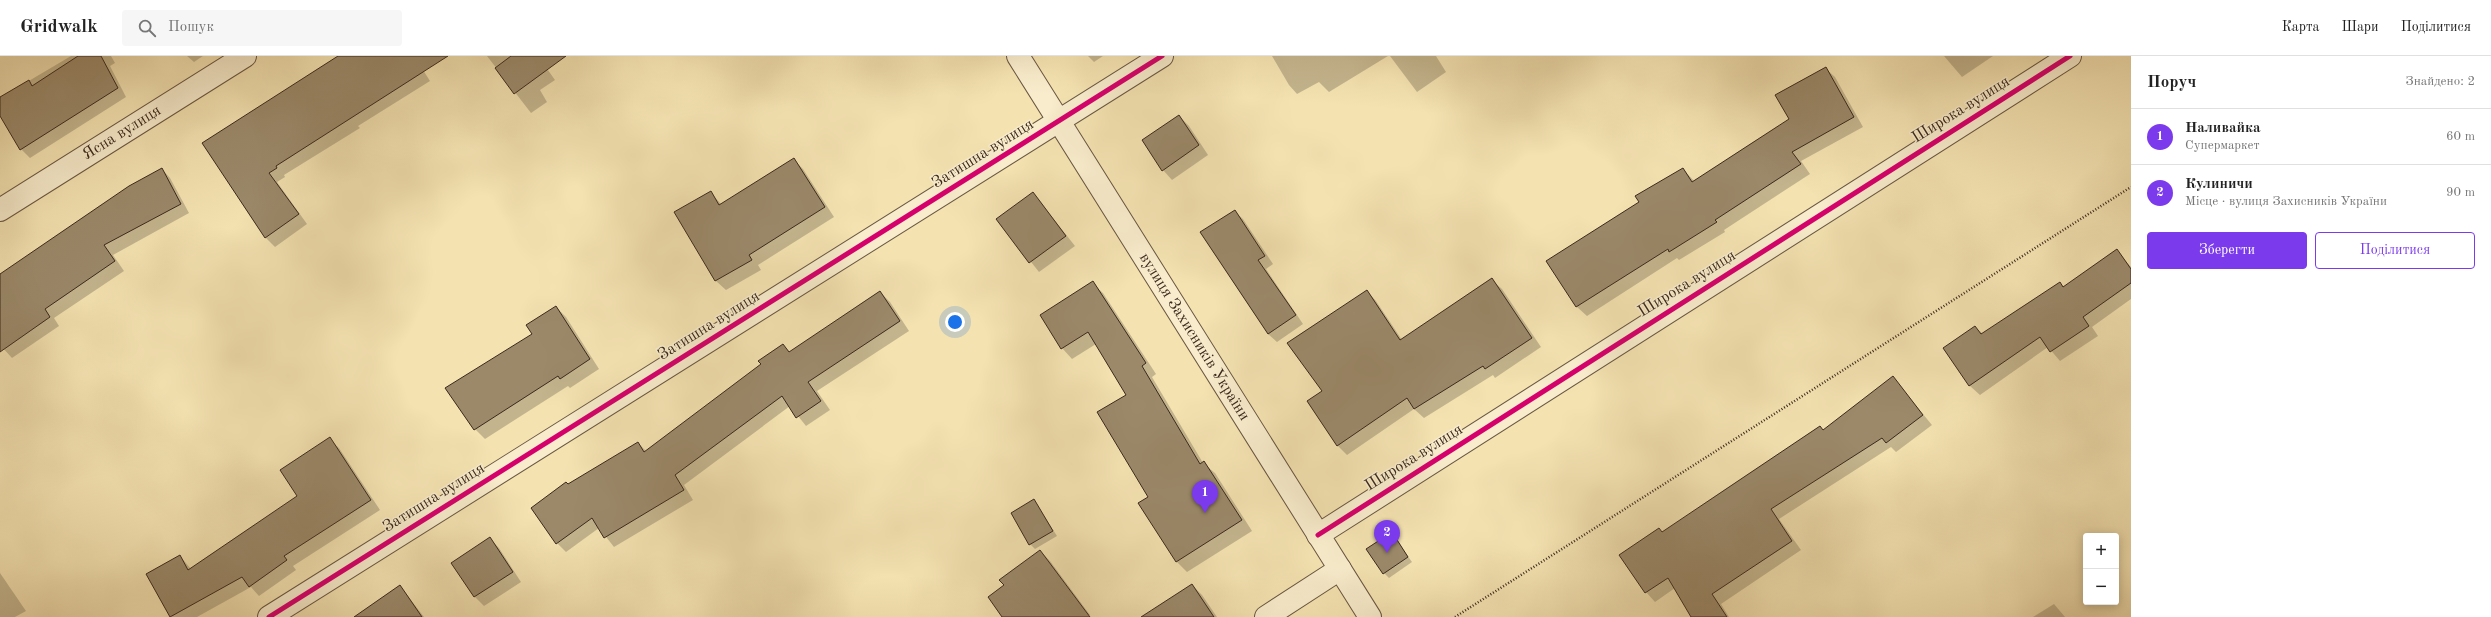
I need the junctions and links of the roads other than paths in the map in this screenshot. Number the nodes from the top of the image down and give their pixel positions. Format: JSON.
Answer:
{"nodes":[{"id":1,"x":245,"y":56,"type":"edge"},
{"id":2,"x":1018,"y":56,"type":"edge"},
{"id":3,"x":1162,"y":56,"type":"edge"},
{"id":4,"x":2070,"y":56,"type":"edge"},
{"id":5,"x":1059,"y":122,"type":"junction"},
{"id":6,"x":0,"y":210,"type":"edge"},
{"id":7,"x":1318,"y":535,"type":"junction"},
{"id":8,"x":1340,"y":569,"type":"junction"},
{"id":9,"x":269,"y":617,"type":"edge"},
{"id":10,"x":1266,"y":617,"type":"edge"},
{"id":11,"x":1370,"y":617,"type":"edge"}],
"edges":[{"from":1,"to":6,"type":"street","name":"Ясна вулиця"},
{"from":2,"to":5,"type":"street","name":"вулиця Захисників України"},
{"from":3,"to":5,"type":"street","name":"Затишна вулиця"},
{"from":4,"to":7,"type":"street","name":"Широка вулиця"},
{"from":5,"to":7,"type":"street","name":"вулиця Захисників України"},
{"from":5,"to":9,"type":"street","name":"Затишна вулиця"},
{"from":7,"to":8,"type":"street","name":"вулиця Захисників України"},
{"from":8,"to":10,"type":"street"},
{"from":8,"to":11,"type":"street","name":"вулиця Захисників України"}]}
